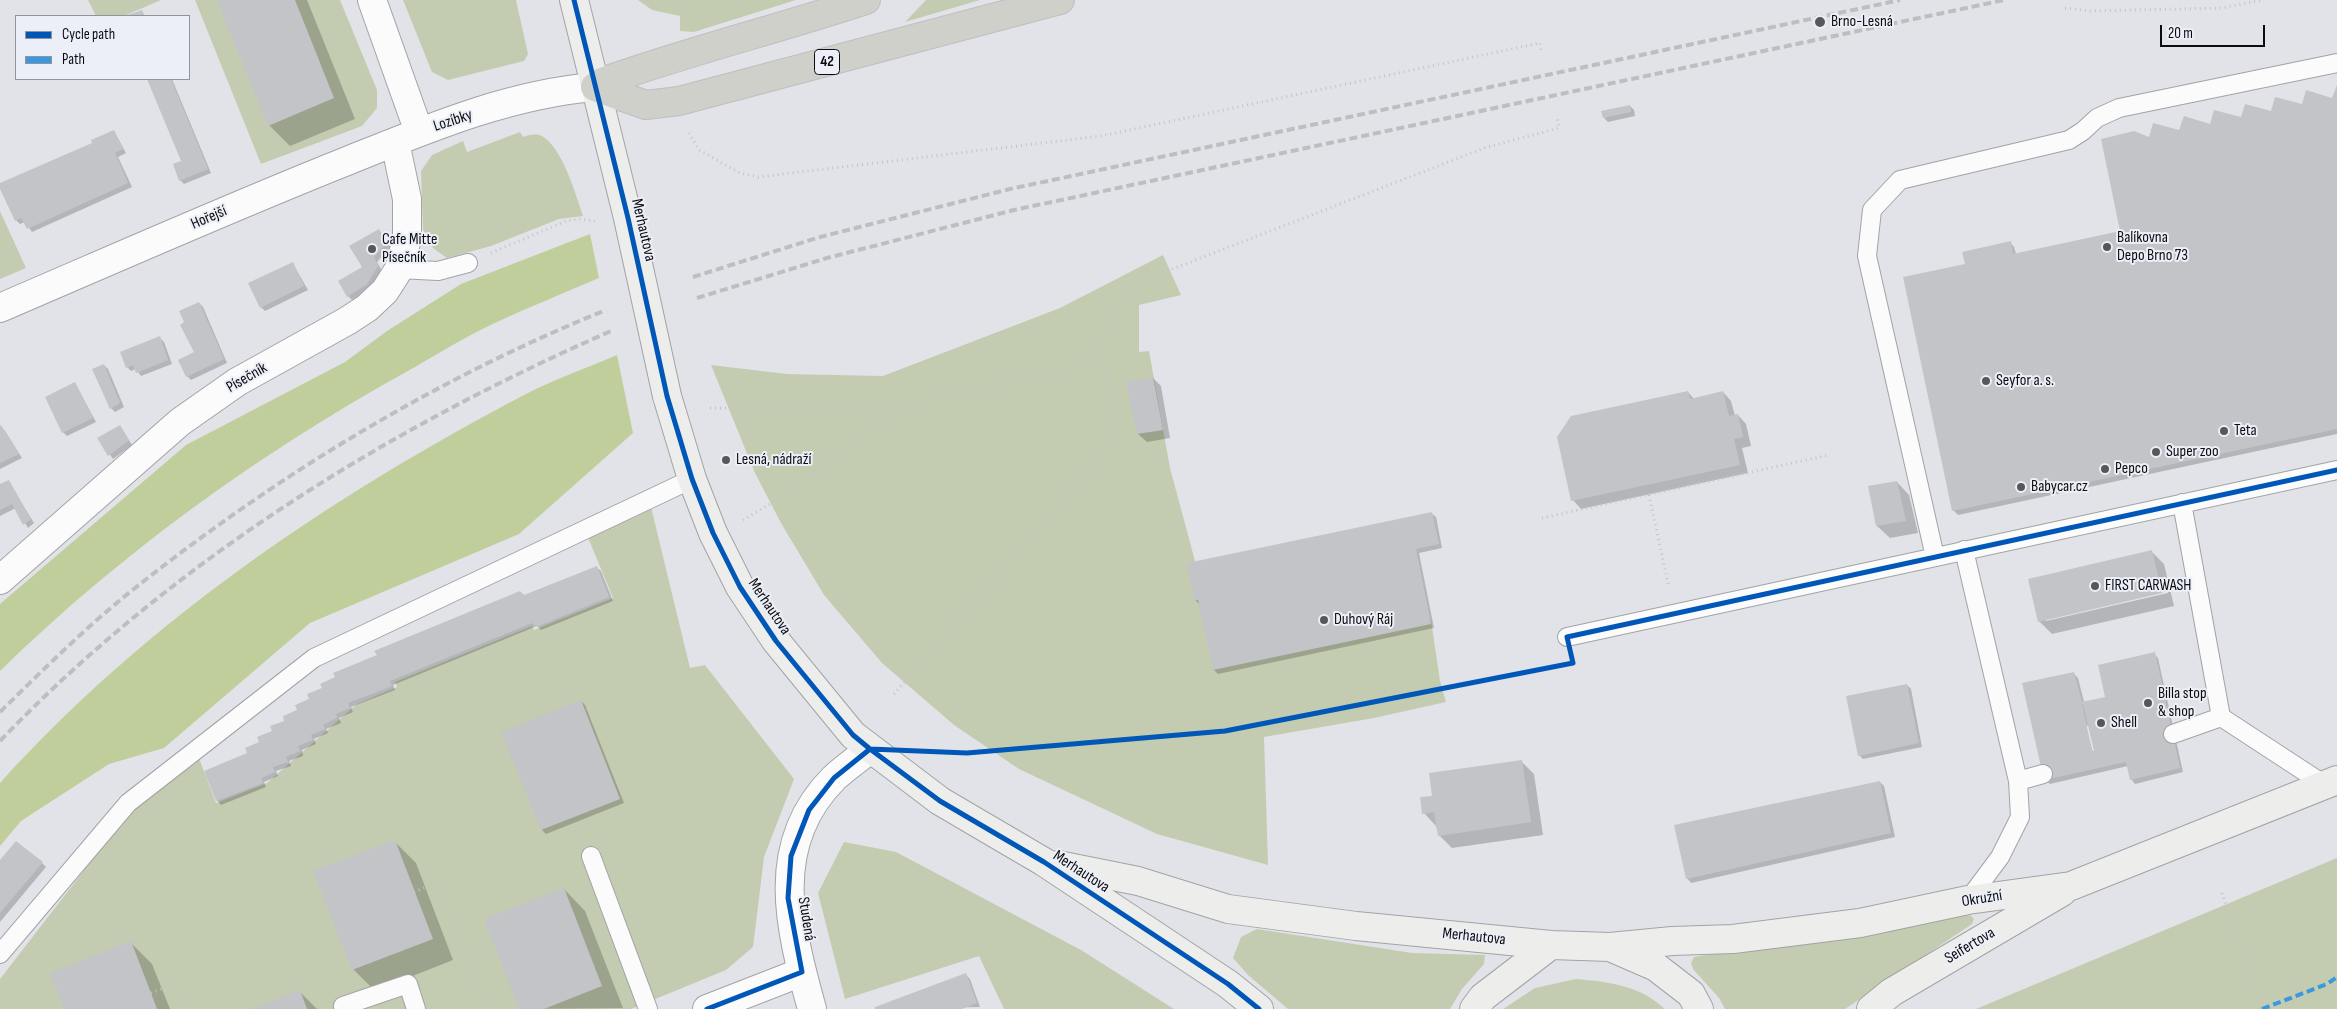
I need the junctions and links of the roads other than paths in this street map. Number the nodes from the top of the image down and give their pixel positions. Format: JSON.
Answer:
{"nodes":[{"id":1,"x":372,"y":0,"type":"edge"},
{"id":2,"x":574,"y":0,"type":"edge"},
{"id":3,"x":866,"y":0,"type":"edge"},
{"id":4,"x":1060,"y":0,"type":"edge"},
{"id":5,"x":2337,"y":62,"type":"edge"},
{"id":6,"x":594,"y":87,"type":"junction"},
{"id":7,"x":407,"y":137,"type":"junction"},
{"id":8,"x":468,"y":263,"type":"road end"},
{"id":9,"x":399,"y":269,"type":"junction"},
{"id":10,"x":0,"y":308,"type":"edge"},
{"id":11,"x":2337,"y":470,"type":"edge"},
{"id":12,"x":692,"y":479,"type":"junction"},
{"id":13,"x":2182,"y":503,"type":"junction"},
{"id":14,"x":1964,"y":550,"type":"junction"},
{"id":15,"x":1935,"y":557,"type":"junction"},
{"id":16,"x":0,"y":580,"type":"edge"},
{"id":17,"x":1567,"y":637,"type":"road end"},
{"id":18,"x":2221,"y":718,"type":"junction"},
{"id":19,"x":2173,"y":734,"type":"dead end"},
{"id":20,"x":870,"y":750,"type":"junction"},
{"id":21,"x":2043,"y":774,"type":"dead end"},
{"id":22,"x":2018,"y":780,"type":"junction"},
{"id":23,"x":2331,"y":783,"type":"edge"},
{"id":24,"x":591,"y":856,"type":"dead end"},
{"id":25,"x":1044,"y":862,"type":"junction"},
{"id":26,"x":2072,"y":886,"type":"junction"},
{"id":27,"x":1968,"y":900,"type":"junction"},
{"id":28,"x":1551,"y":945,"type":"junction"},
{"id":29,"x":1610,"y":947,"type":"junction"},
{"id":30,"x":0,"y":954,"type":"edge"},
{"id":31,"x":802,"y":972,"type":"junction"},
{"id":32,"x":343,"y":1006,"type":"dead end"},
{"id":33,"x":416,"y":1009,"type":"edge"},
{"id":34,"x":648,"y":1009,"type":"edge"},
{"id":35,"x":707,"y":1009,"type":"edge"},
{"id":36,"x":812,"y":1009,"type":"edge"},
{"id":37,"x":1259,"y":1009,"type":"edge"},
{"id":38,"x":1474,"y":1009,"type":"edge"},
{"id":39,"x":1699,"y":1009,"type":"edge"},
{"id":40,"x":1871,"y":1009,"type":"edge"}],
"edges":[{"from":1,"to":7,"type":"street","name":"Lozíbky"},
{"from":2,"to":6,"type":"street","name":"Merhautova"},
{"from":3,"to":6,"type":"highway"},
{"from":4,"to":6,"type":"highway","number":"42"},
{"from":5,"to":15,"type":"lane"},
{"from":6,"to":7,"type":"street","name":"Lozíbky"},
{"from":6,"to":12,"type":"street","name":"Merhautova","bridge":true},
{"from":7,"to":9,"type":"street","name":"Písečník"},
{"from":7,"to":10,"type":"street","name":"Hořejší"},
{"from":8,"to":9,"type":"lane"},
{"from":9,"to":16,"type":"street","name":"Písečník"},
{"from":11,"to":13,"type":"lane"},
{"from":12,"to":20,"type":"street","name":"Merhautova"},
{"from":12,"to":30,"type":"lane"},
{"from":13,"to":14,"type":"lane"},
{"from":13,"to":18,"type":"lane"},
{"from":14,"to":15,"type":"lane"},
{"from":14,"to":22,"type":"lane"},
{"from":15,"to":17,"type":"lane"},
{"from":18,"to":19,"type":"lane"},
{"from":18,"to":23,"type":"lane"},
{"from":20,"to":25,"type":"street","name":"Merhautova"},
{"from":20,"to":31,"type":"street","name":"Studená"},
{"from":21,"to":22,"type":"lane"},
{"from":22,"to":27,"type":"lane"},
{"from":23,"to":26,"type":"street","name":"Okružní"},
{"from":24,"to":34,"type":"lane"},
{"from":25,"to":28,"type":"street","name":"Merhautova"},
{"from":25,"to":37,"type":"street","name":"Merhautova"},
{"from":26,"to":27,"type":"street","name":"Okružní"},
{"from":26,"to":40,"type":"street","name":"Seifertova"},
{"from":27,"to":29,"type":"street","name":"Okružní"},
{"from":28,"to":29,"type":"street","name":"Merhautova"},
{"from":28,"to":38,"type":"street"},
{"from":29,"to":39,"type":"street"},
{"from":31,"to":35,"type":"street"},
{"from":31,"to":36,"type":"street","name":"Studená"},
{"from":32,"to":33,"type":"lane"}]}
